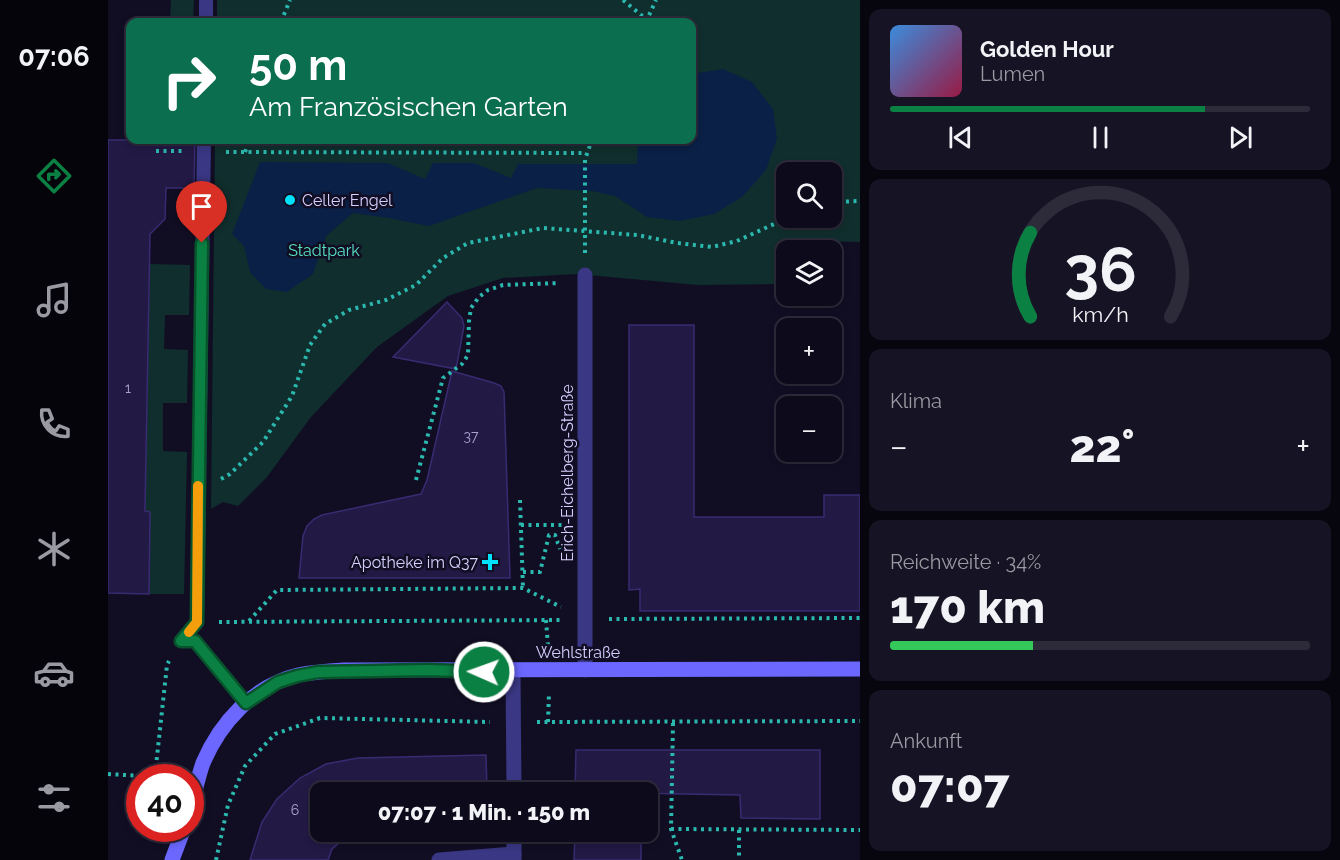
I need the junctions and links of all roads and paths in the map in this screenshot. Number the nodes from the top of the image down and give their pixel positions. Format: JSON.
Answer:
{"nodes":[{"id":1,"x":206,"y":0,"type":"edge"},
{"id":2,"x":290,"y":0,"type":"edge"},
{"id":3,"x":623,"y":0,"type":"edge"},
{"id":4,"x":656,"y":0,"type":"edge"},
{"id":5,"x":206,"y":18,"type":"edge"},
{"id":6,"x":283,"y":18,"type":"edge"},
{"id":7,"x":643,"y":18,"type":"edge"},
{"id":8,"x":647,"y":18,"type":"edge"},
{"id":9,"x":248,"y":144,"type":"edge"},
{"id":10,"x":590,"y":144,"type":"edge"},
{"id":11,"x":203,"y":145,"type":"edge"},
{"id":12,"x":156,"y":151,"type":"dead end"},
{"id":13,"x":245,"y":152,"type":"junction"},
{"id":14,"x":586,"y":153,"type":"junction"},
{"id":15,"x":860,"y":201,"type":"edge"},
{"id":16,"x":842,"y":202,"type":"edge"},
{"id":17,"x":776,"y":223,"type":"edge"},
{"id":18,"x":585,"y":230,"type":"junction"},
{"id":19,"x":585,"y":278,"type":"junction"},
{"id":20,"x":416,"y":480,"type":"dead end"},
{"id":21,"x":198,"y":494,"type":"junction"},
{"id":22,"x":520,"y":500,"type":"dead end"},
{"id":23,"x":521,"y":525,"type":"junction"},
{"id":24,"x":568,"y":525,"type":"dead end"},
{"id":25,"x":561,"y":553,"type":"dead end"},
{"id":26,"x":523,"y":572,"type":"junction"},
{"id":27,"x":523,"y":588,"type":"junction"},
{"id":28,"x":564,"y":609,"type":"dead end"},
{"id":29,"x":860,"y":618,"type":"edge"},
{"id":30,"x":586,"y":620,"type":"junction"},
{"id":31,"x":197,"y":622,"type":"junction"},
{"id":32,"x":248,"y":622,"type":"junction"},
{"id":33,"x":181,"y":641,"type":"junction"},
{"id":34,"x":860,"y":669,"type":"edge"},
{"id":35,"x":585,"y":670,"type":"junction"},
{"id":36,"x":513,"y":671,"type":"junction"},
{"id":37,"x":246,"y":703,"type":"junction"},
{"id":38,"x":860,"y":721,"type":"edge"},
{"id":39,"x":513,"y":723,"type":"junction"},
{"id":40,"x":673,"y":723,"type":"junction"},
{"id":41,"x":158,"y":764,"type":"edge"},
{"id":42,"x":203,"y":764,"type":"edge"},
{"id":43,"x":108,"y":774,"type":"edge"},
{"id":44,"x":126,"y":775,"type":"edge"},
{"id":45,"x":514,"y":782,"type":"edge"},
{"id":46,"x":671,"y":829,"type":"junction"},
{"id":47,"x":739,"y":830,"type":"junction"},
{"id":48,"x":860,"y":830,"type":"edge"},
{"id":49,"x":179,"y":842,"type":"edge"},
{"id":50,"x":514,"y":857,"type":"edge"},
{"id":51,"x":172,"y":860,"type":"edge"},
{"id":52,"x":216,"y":860,"type":"edge"},
{"id":53,"x":439,"y":860,"type":"edge"},
{"id":54,"x":682,"y":860,"type":"edge"},
{"id":55,"x":739,"y":860,"type":"edge"}],
"edges":[{"from":1,"to":5,"type":"lane"},
{"from":2,"to":6,"type":"path"},
{"from":3,"to":7,"type":"path"},
{"from":4,"to":8,"type":"path"},
{"from":9,"to":13,"type":"path"},
{"from":10,"to":14,"type":"path"},
{"from":11,"to":12,"type":"path"},
{"from":11,"to":13,"type":"path"},
{"from":11,"to":21,"type":"lane"},
{"from":13,"to":14,"type":"path"},
{"from":14,"to":18,"type":"path"},
{"from":15,"to":16,"type":"path"},
{"from":17,"to":18,"type":"path"},
{"from":18,"to":19,"type":"path"},
{"from":18,"to":21,"type":"path"},
{"from":19,"to":20,"type":"path"},
{"from":19,"to":30,"type":"street","name":"Erich-Eichelberg-Straße"},
{"from":21,"to":31,"type":"lane"},
{"from":22,"to":23,"type":"path"},
{"from":23,"to":24,"type":"path"},
{"from":23,"to":26,"type":"path"},
{"from":25,"to":26,"type":"path"},
{"from":26,"to":27,"type":"path"},
{"from":27,"to":28,"type":"path"},
{"from":27,"to":32,"type":"path"},
{"from":29,"to":30,"type":"path"},
{"from":30,"to":32,"type":"path"},
{"from":30,"to":35,"type":"street","name":"Erich-Eichelberg-Straße"},
{"from":31,"to":32,"type":"path"},
{"from":31,"to":33,"type":"lane"},
{"from":33,"to":37,"type":"lane"},
{"from":33,"to":41,"type":"path"},
{"from":34,"to":35,"type":"street","name":"Wehlstraße"},
{"from":35,"to":36,"type":"street","name":"Wehlstraße"},
{"from":36,"to":37,"type":"street","name":"Wehlstraße"},
{"from":36,"to":39,"type":"street"},
{"from":37,"to":42,"type":"street","name":"Wehlstraße"},
{"from":38,"to":40,"type":"path"},
{"from":39,"to":40,"type":"path"},
{"from":39,"to":45,"type":"street"},
{"from":39,"to":52,"type":"path"},
{"from":40,"to":46,"type":"path"},
{"from":43,"to":44,"type":"path"},
{"from":46,"to":47,"type":"path"},
{"from":46,"to":54,"type":"path"},
{"from":47,"to":48,"type":"path"},
{"from":47,"to":55,"type":"path"},
{"from":49,"to":51,"type":"street"},
{"from":50,"to":53,"type":"street"}]}
